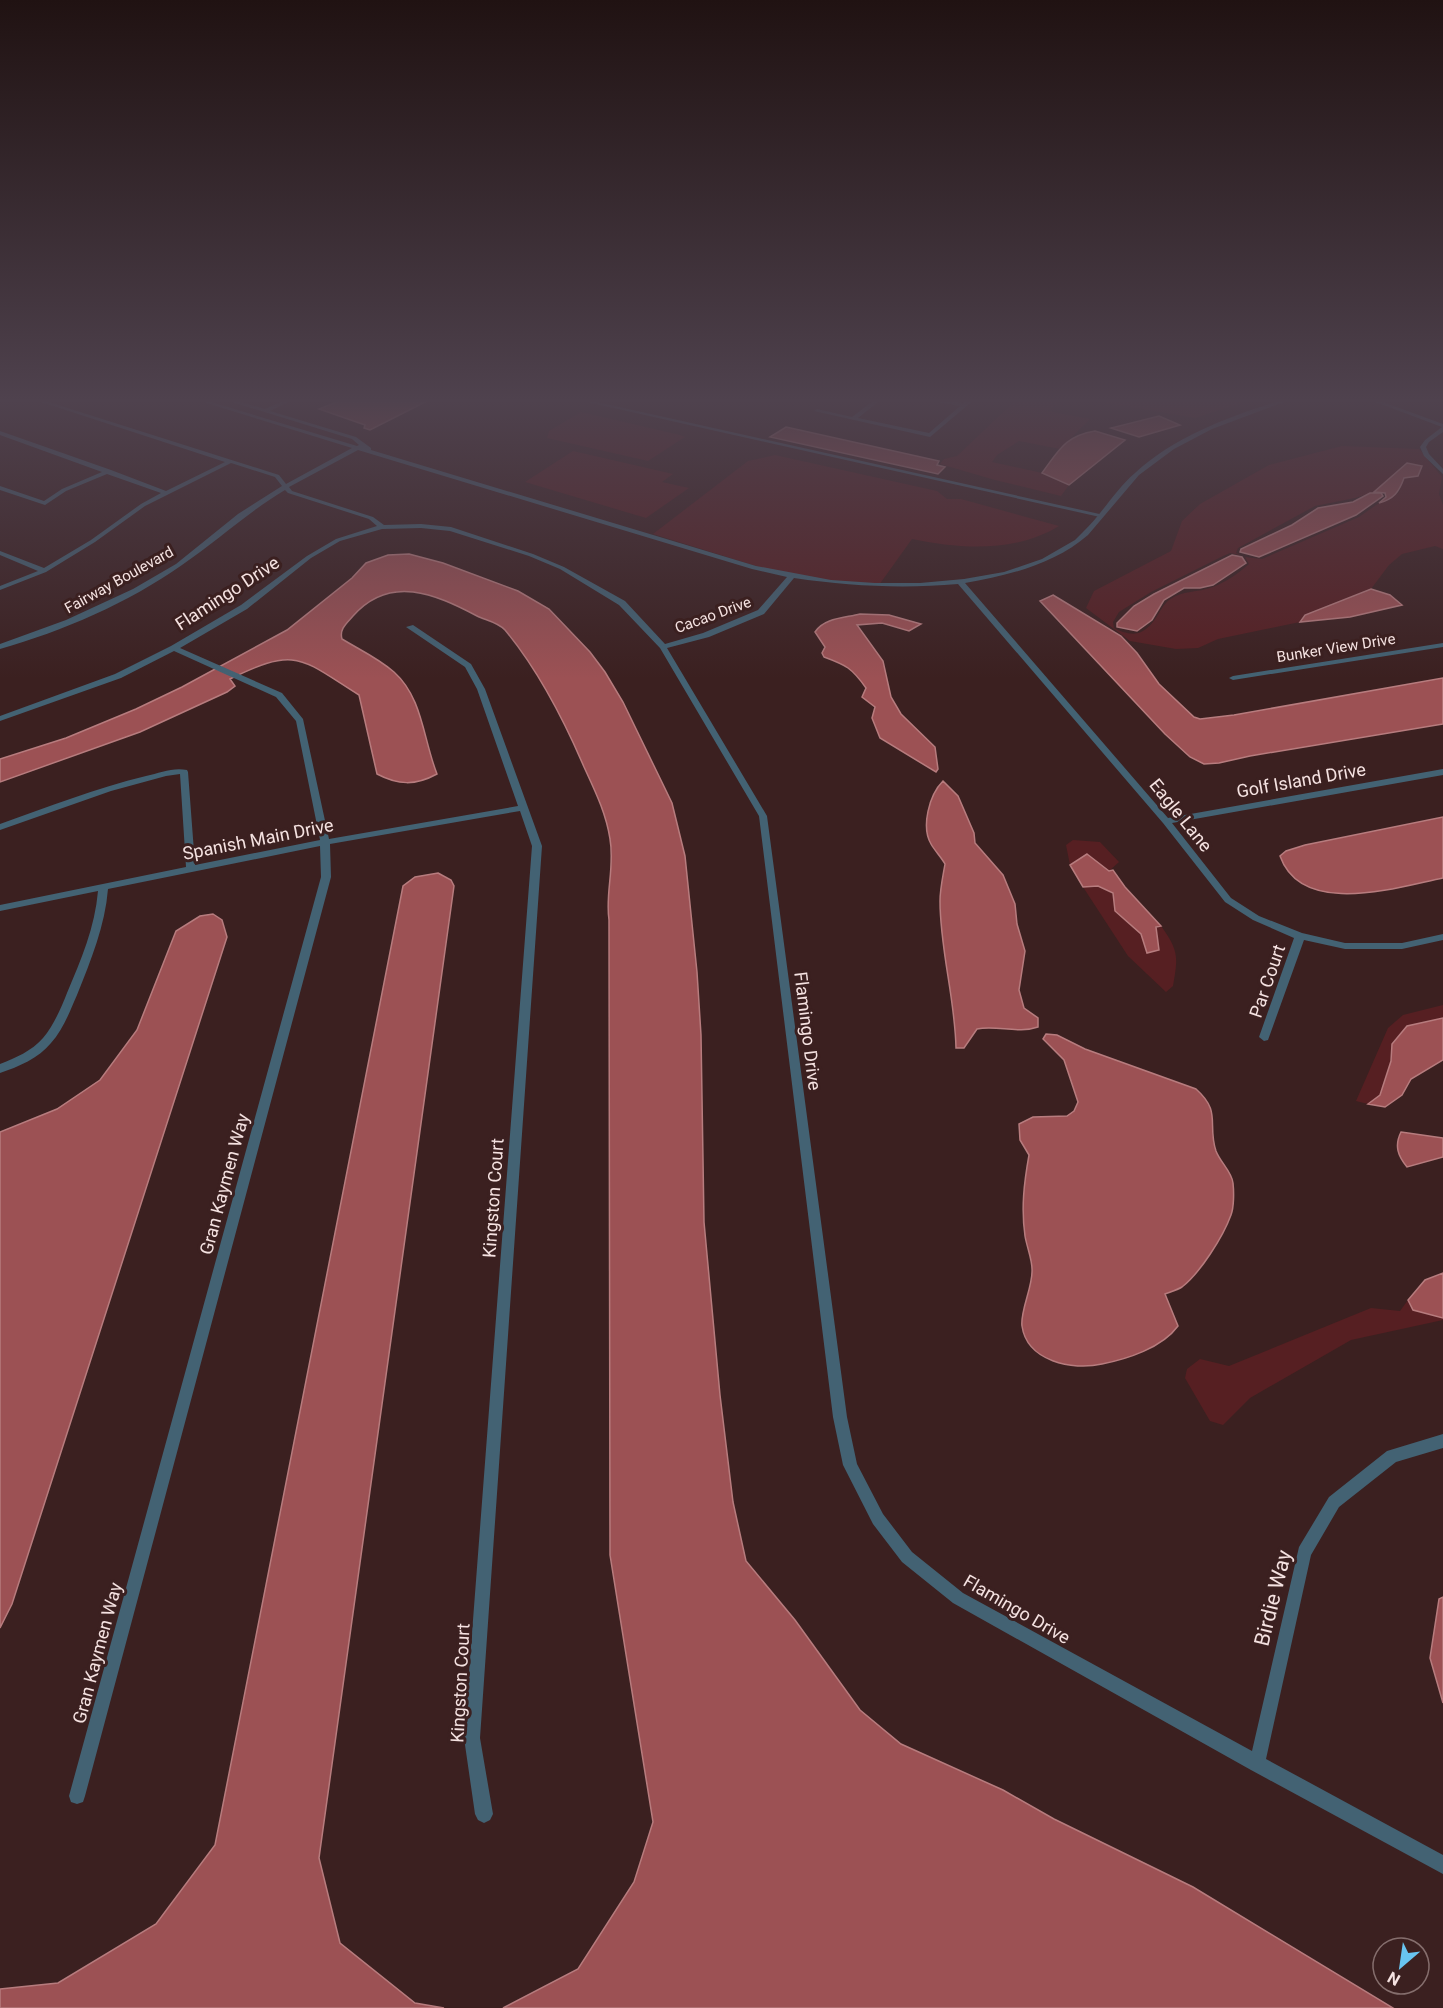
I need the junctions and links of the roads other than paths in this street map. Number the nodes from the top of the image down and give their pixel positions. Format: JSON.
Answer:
{"nodes":[{"id":1,"x":11,"y":492,"type":"edge"},
{"id":2,"x":62,"y":492,"type":"edge"},
{"id":3,"x":163,"y":492,"type":"edge"},
{"id":4,"x":277,"y":492,"type":"edge"},
{"id":5,"x":290,"y":492,"type":"edge"},
{"id":6,"x":504,"y":492,"type":"edge"},
{"id":7,"x":995,"y":492,"type":"edge"},
{"id":8,"x":1121,"y":492,"type":"edge"},
{"id":9,"x":166,"y":493,"type":"joint"},
{"id":10,"x":1100,"y":515,"type":"junction"},
{"id":11,"x":382,"y":527,"type":"junction"},
{"id":12,"x":0,"y":553,"type":"edge"},
{"id":13,"x":44,"y":571,"type":"junction"},
{"id":14,"x":791,"y":577,"type":"junction"},
{"id":15,"x":959,"y":581,"type":"junction"},
{"id":16,"x":0,"y":588,"type":"edge"},
{"id":17,"x":410,"y":627,"type":"dead end"},
{"id":18,"x":1443,"y":645,"type":"edge"},
{"id":19,"x":0,"y":647,"type":"edge"},
{"id":20,"x":663,"y":647,"type":"junction"},
{"id":21,"x":174,"y":648,"type":"junction"},
{"id":22,"x":1233,"y":678,"type":"dead end"},
{"id":23,"x":0,"y":719,"type":"edge"},
{"id":24,"x":1443,"y":772,"type":"edge"},
{"id":25,"x":524,"y":808,"type":"junction"},
{"id":26,"x":1166,"y":821,"type":"junction"},
{"id":27,"x":0,"y":827,"type":"edge"},
{"id":28,"x":325,"y":843,"type":"junction"},
{"id":29,"x":191,"y":869,"type":"junction"},
{"id":30,"x":103,"y":888,"type":"junction"},
{"id":31,"x":0,"y":908,"type":"edge"},
{"id":32,"x":1300,"y":936,"type":"junction"},
{"id":33,"x":1443,"y":937,"type":"edge"},
{"id":34,"x":1264,"y":1037,"type":"dead end"},
{"id":35,"x":0,"y":1069,"type":"edge"},
{"id":36,"x":1443,"y":1441,"type":"edge"},
{"id":37,"x":1257,"y":1764,"type":"junction"},
{"id":38,"x":77,"y":1796,"type":"dead end"},
{"id":39,"x":484,"y":1814,"type":"dead end"},
{"id":40,"x":1443,"y":1865,"type":"edge"}],
"edges":[{"from":1,"to":2,"type":"street"},
{"from":3,"to":9,"type":"street"},
{"from":4,"to":19,"type":"street","name":"Fairway Boulevard"},
{"from":5,"to":11,"type":"street"},
{"from":6,"to":14,"type":"street"},
{"from":7,"to":10,"type":"street"},
{"from":8,"to":10,"type":"street"},
{"from":9,"to":13,"type":"street"},
{"from":10,"to":15,"type":"street"},
{"from":11,"to":20,"type":"street","name":"Flamingo Drive"},
{"from":11,"to":21,"type":"street","name":"Flamingo Drive"},
{"from":12,"to":13,"type":"street"},
{"from":13,"to":16,"type":"street"},
{"from":14,"to":15,"type":"street"},
{"from":14,"to":20,"type":"street","name":"Cacao Drive"},
{"from":15,"to":26,"type":"street","name":"Eagle Lane"},
{"from":17,"to":25,"type":"street","name":"Kingston Court"},
{"from":18,"to":22,"type":"street","name":"Bunker View Drive"},
{"from":20,"to":37,"type":"street","name":"Flamingo Drive"},
{"from":21,"to":23,"type":"street","name":"Flamingo Drive"},
{"from":21,"to":28,"type":"street","name":"Gran Kaymen Way"},
{"from":24,"to":26,"type":"street","name":"Golf Island Drive"},
{"from":25,"to":28,"type":"street","name":"Spanish Main Drive"},
{"from":25,"to":39,"type":"street","name":"Kingston Court"},
{"from":26,"to":32,"type":"street","name":"Eagle Lane"},
{"from":27,"to":29,"type":"street"},
{"from":28,"to":29,"type":"street","name":"Spanish Main Drive"},
{"from":28,"to":38,"type":"street","name":"Gran Kaymen Way"},
{"from":29,"to":30,"type":"street","name":"Spanish Main Drive"},
{"from":30,"to":31,"type":"street","name":"Spanish Main Drive"},
{"from":30,"to":35,"type":"street"},
{"from":32,"to":33,"type":"street","name":"Eagle Lane"},
{"from":32,"to":34,"type":"street","name":"Par Court"},
{"from":36,"to":37,"type":"street","name":"Birdie Way"},
{"from":37,"to":40,"type":"street","name":"Flamingo Drive"}]}
